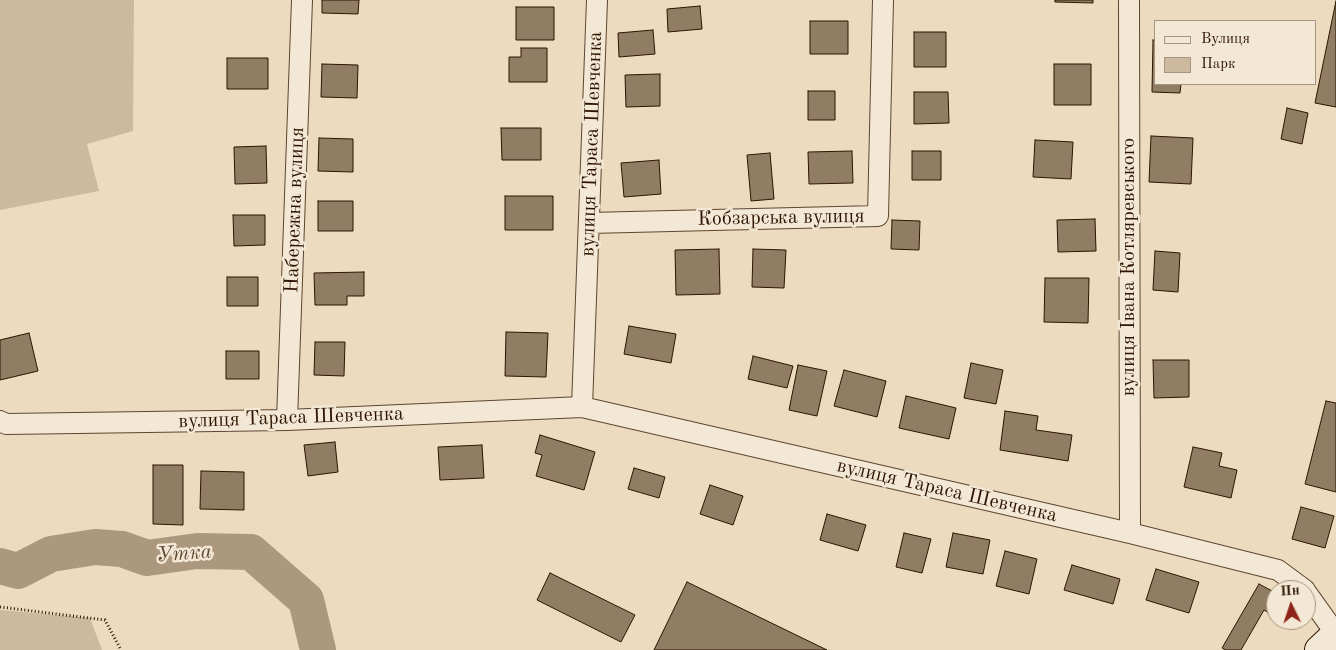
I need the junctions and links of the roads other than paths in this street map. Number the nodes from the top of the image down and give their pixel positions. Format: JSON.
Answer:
{"nodes":[{"id":1,"x":302,"y":0,"type":"edge"},
{"id":2,"x":597,"y":0,"type":"edge"},
{"id":3,"x":883,"y":0,"type":"edge"},
{"id":4,"x":1129,"y":0,"type":"edge"},
{"id":5,"x":589,"y":223,"type":"junction"},
{"id":6,"x":582,"y":407,"type":"junction"},
{"id":7,"x":287,"y":420,"type":"junction"},
{"id":8,"x":0,"y":421,"type":"edge"},
{"id":9,"x":1130,"y":533,"type":"junction"},
{"id":10,"x":1291,"y":580,"type":"edge"},
{"id":11,"x":1316,"y":606,"type":"edge"},
{"id":12,"x":1336,"y":634,"type":"edge"},
{"id":13,"x":1319,"y":650,"type":"edge"}],
"edges":[{"from":1,"to":7,"type":"street","name":"Набережна вулиця"},
{"from":2,"to":5,"type":"street","name":"вулиця Тараса Шевченка"},
{"from":3,"to":5,"type":"street","name":"Кобзарська вулиця"},
{"from":4,"to":9,"type":"street","name":"вулиця Івана Котляревського"},
{"from":5,"to":6,"type":"street","name":"вулиця Тараса Шевченка"},
{"from":6,"to":7,"type":"street","name":"вулиця Тараса Шевченка"},
{"from":6,"to":9,"type":"street","name":"вулиця Тараса Шевченка"},
{"from":7,"to":8,"type":"street","name":"вулиця Тараса Шевченка"},
{"from":9,"to":10,"type":"street","name":"вулиця Тараса Шевченка"},
{"from":11,"to":12,"type":"street","name":"вулиця Тараса Шевченка"},
{"from":12,"to":13,"type":"main road"}]}
